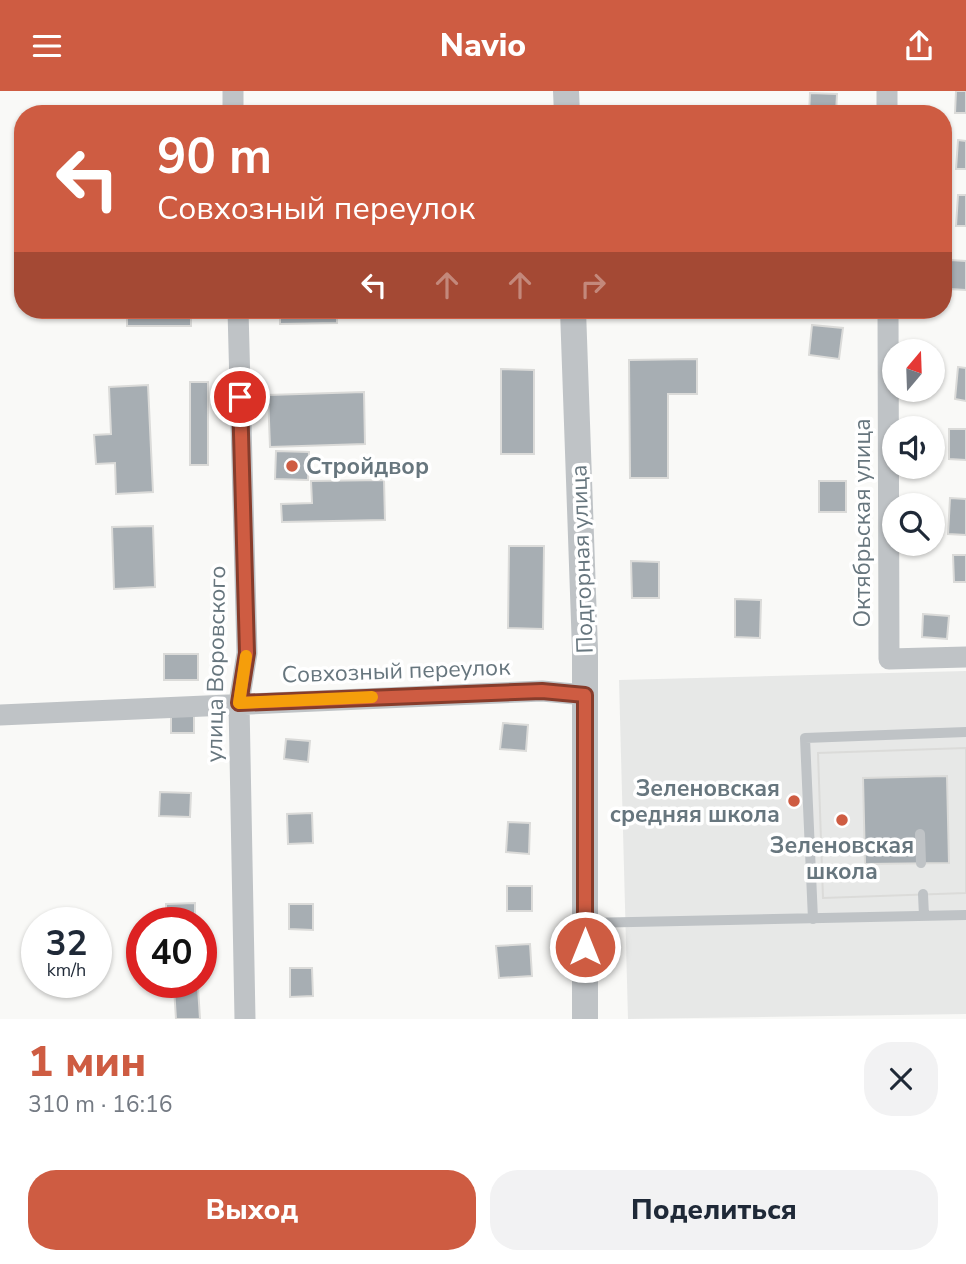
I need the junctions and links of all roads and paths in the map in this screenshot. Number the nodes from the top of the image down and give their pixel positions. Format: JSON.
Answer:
{"nodes":[{"id":1,"x":238,"y":319,"type":"edge"},
{"id":2,"x":573,"y":319,"type":"edge"},
{"id":3,"x":888,"y":319,"type":"edge"},
{"id":4,"x":966,"y":657,"type":"edge"},
{"id":5,"x":585,"y":695,"type":"junction"},
{"id":6,"x":239,"y":703,"type":"junction"},
{"id":7,"x":0,"y":715,"type":"edge"},
{"id":8,"x":966,"y":732,"type":"edge"},
{"id":9,"x":920,"y":834,"type":"dead end"},
{"id":10,"x":921,"y":863,"type":"dead end"},
{"id":11,"x":923,"y":894,"type":"dead end"},
{"id":12,"x":966,"y":915,"type":"edge"},
{"id":13,"x":924,"y":916,"type":"junction"},
{"id":14,"x":814,"y":919,"type":"junction"},
{"id":15,"x":585,"y":923,"type":"junction"},
{"id":16,"x":245,"y":1019,"type":"edge"},
{"id":17,"x":585,"y":1019,"type":"edge"}],
"edges":[{"from":1,"to":6,"type":"street","name":"улица Воровского"},
{"from":2,"to":5,"type":"street","name":"Подгорная улица"},
{"from":3,"to":4,"type":"street","name":"Октябрьская улица"},
{"from":5,"to":6,"type":"street","name":"Совхозный переулок"},
{"from":5,"to":15,"type":"street","name":"Подгорная улица"},
{"from":6,"to":7,"type":"street","name":"Совхозный переулок"},
{"from":6,"to":16,"type":"street","name":"улица Воровского"},
{"from":8,"to":14,"type":"lane"},
{"from":9,"to":10,"type":"lane"},
{"from":11,"to":13,"type":"lane"},
{"from":12,"to":13,"type":"lane"},
{"from":13,"to":14,"type":"lane"},
{"from":14,"to":15,"type":"lane"},
{"from":15,"to":17,"type":"street","name":"Подгорная улица"}]}
